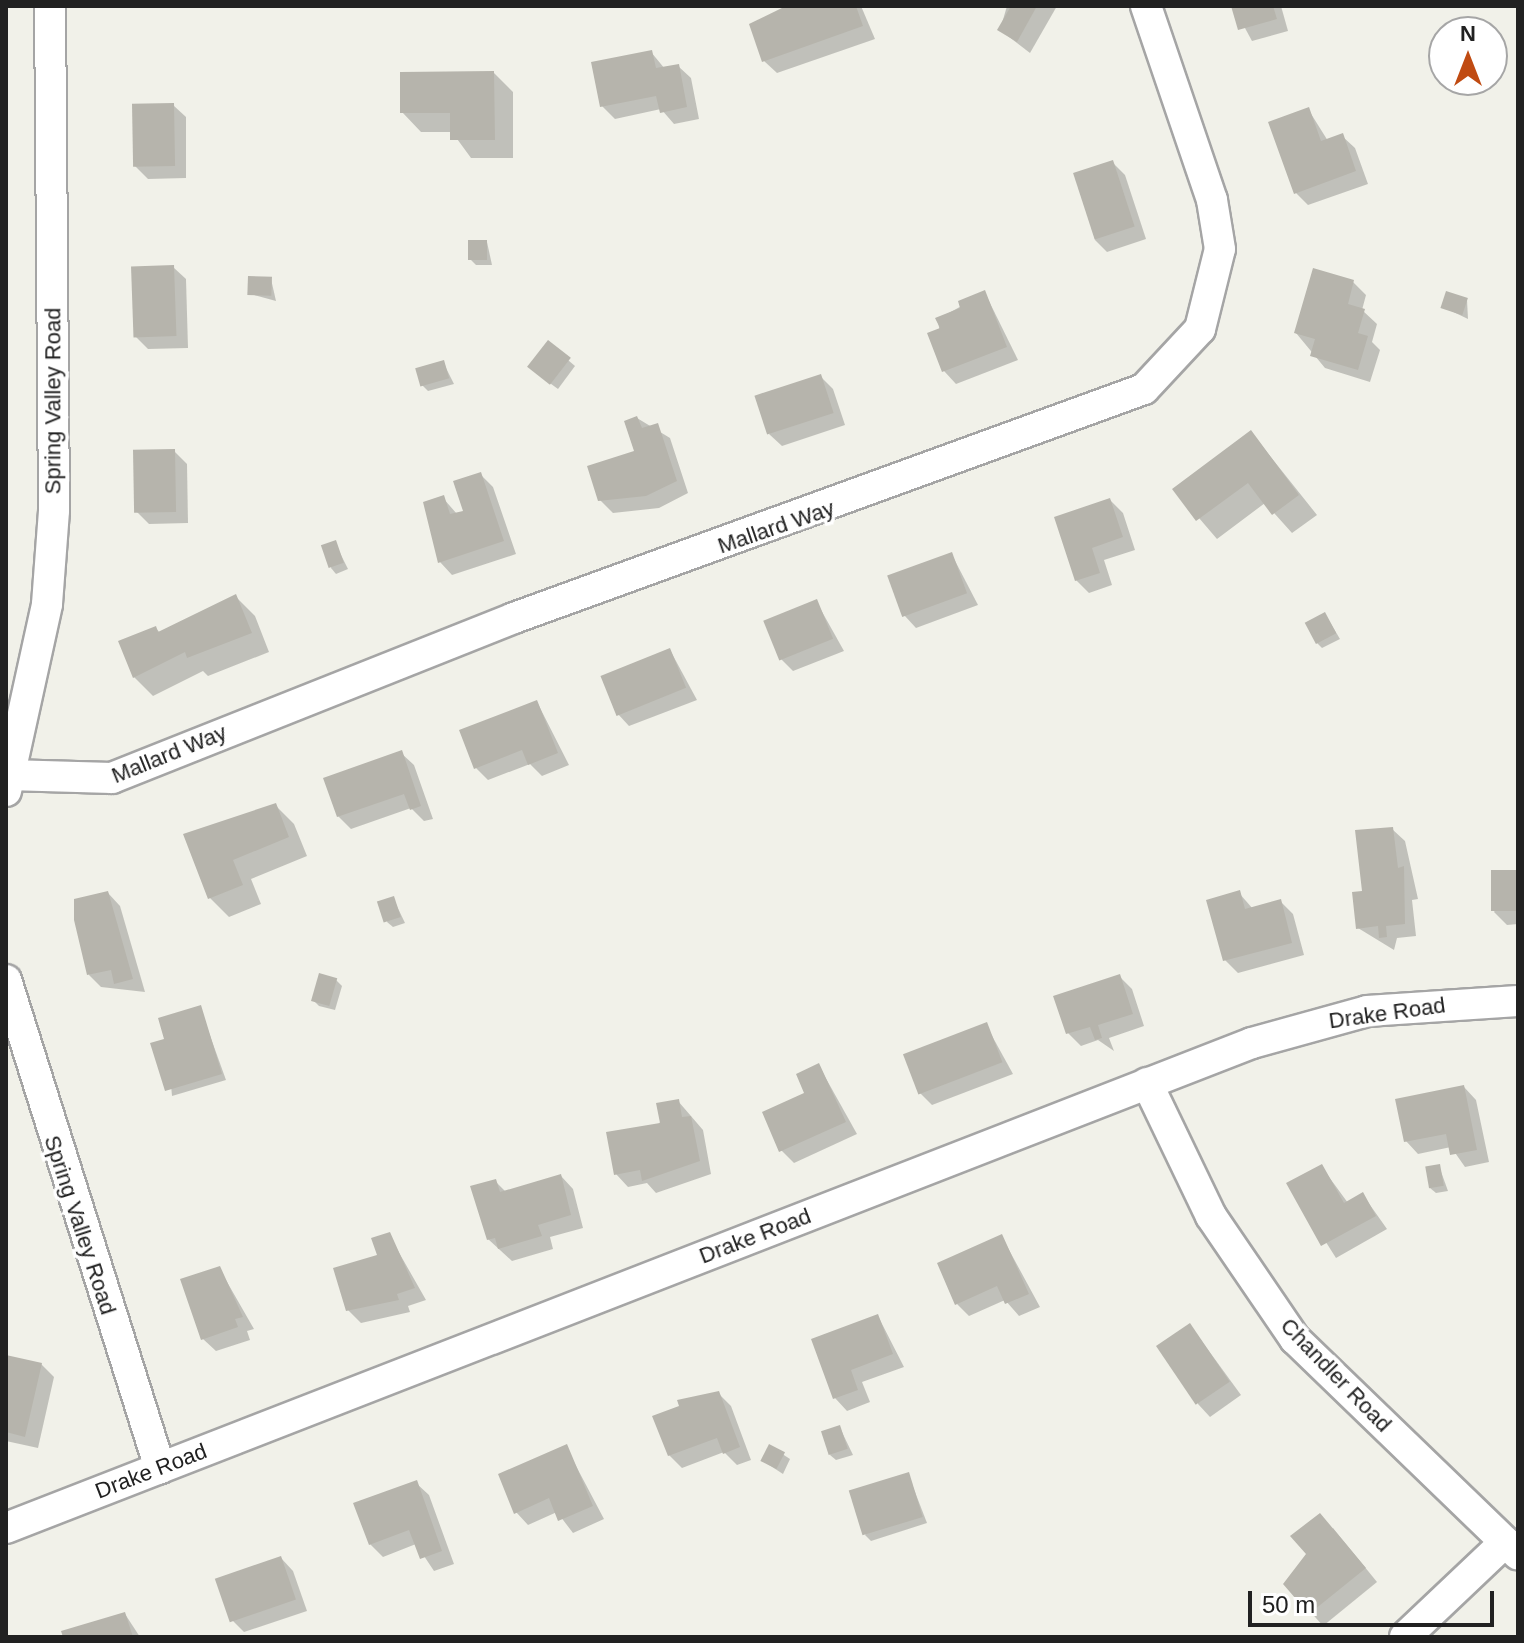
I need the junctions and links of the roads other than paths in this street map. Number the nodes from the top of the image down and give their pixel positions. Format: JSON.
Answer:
{"nodes":[{"id":1,"x":50,"y":6,"type":"edge"},
{"id":2,"x":1146,"y":6,"type":"edge"},
{"id":3,"x":7,"y":783,"type":"edge"},
{"id":4,"x":6,"y":980,"type":"edge"},
{"id":5,"x":1518,"y":1001,"type":"edge"},
{"id":6,"x":1147,"y":1083,"type":"junction"},
{"id":7,"x":160,"y":1468,"type":"junction"},
{"id":8,"x":6,"y":1528,"type":"edge"},
{"id":9,"x":1512,"y":1548,"type":"edge"},
{"id":10,"x":1405,"y":1637,"type":"edge"}],
"edges":[{"from":1,"to":3,"type":"street","name":"Spring Valley Road"},
{"from":2,"to":3,"type":"street","name":"Mallard Way"},
{"from":4,"to":7,"type":"street","name":"Spring Valley Road"},
{"from":5,"to":6,"type":"street","name":"Drake Road"},
{"from":6,"to":7,"type":"street","name":"Drake Road"},
{"from":6,"to":9,"type":"street","name":"Chandler Road"},
{"from":7,"to":8,"type":"street","name":"Drake Road"},
{"from":9,"to":10,"type":"street"}]}
